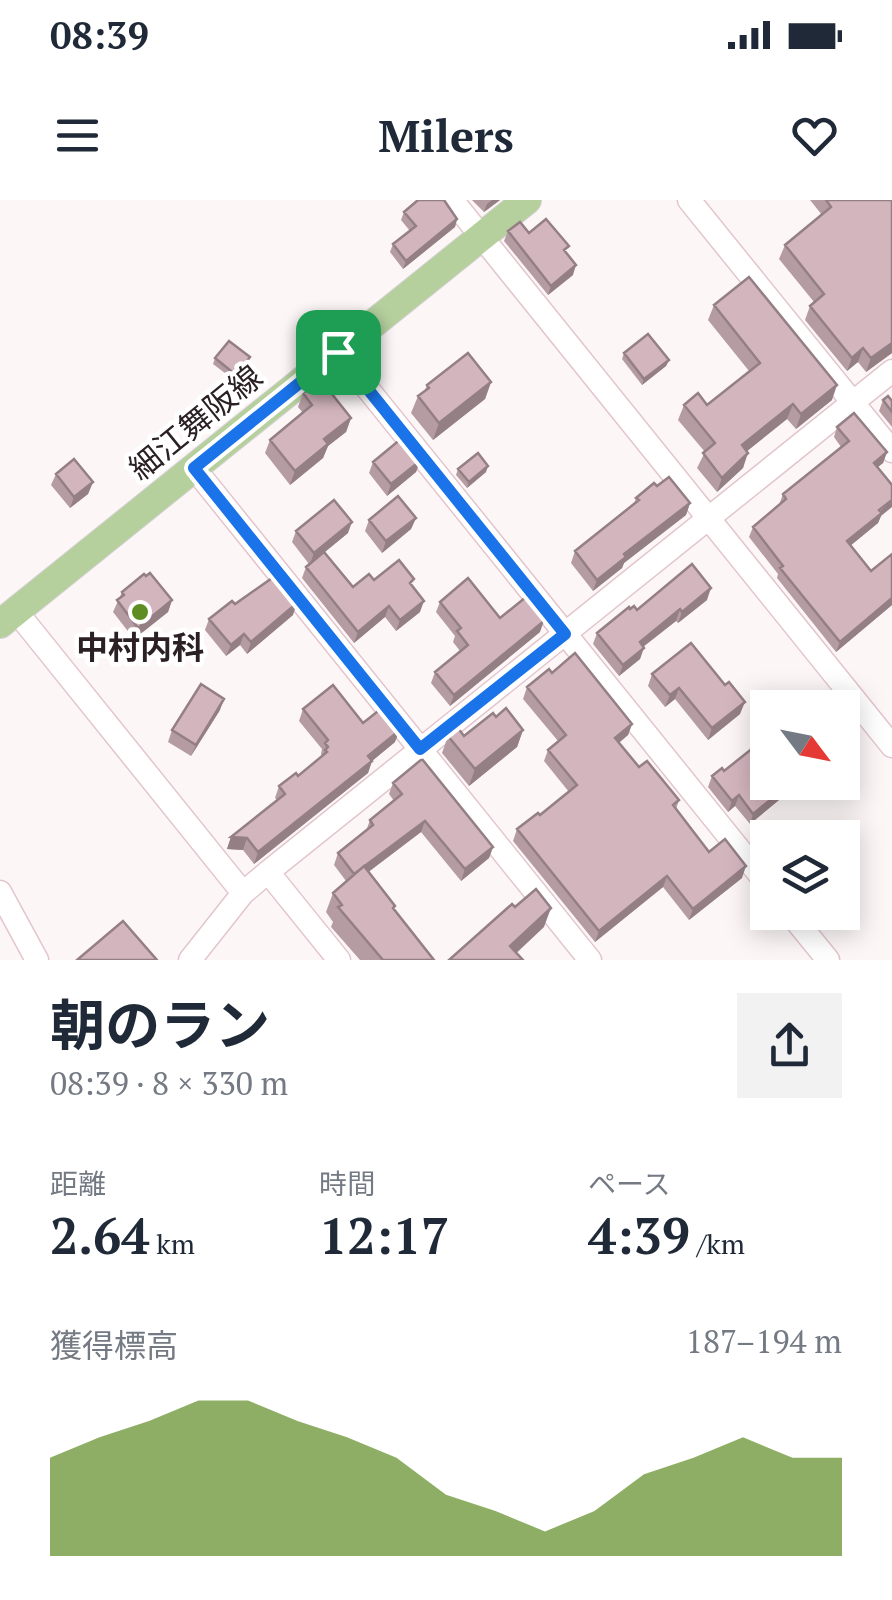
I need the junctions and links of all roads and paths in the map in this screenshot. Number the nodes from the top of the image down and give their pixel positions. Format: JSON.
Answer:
{"nodes":[{"id":1,"x":452,"y":200,"type":"edge"},
{"id":2,"x":527,"y":200,"type":"edge"},
{"id":3,"x":690,"y":200,"type":"edge"},
{"id":4,"x":482,"y":236,"type":"junction"},
{"id":5,"x":338,"y":352,"type":"junction"},
{"id":6,"x":892,"y":371,"type":"edge"},
{"id":7,"x":852,"y":402,"type":"junction"},
{"id":8,"x":892,"y":452,"type":"edge"},
{"id":9,"x":194,"y":468,"type":"junction"},
{"id":10,"x":709,"y":518,"type":"junction"},
{"id":11,"x":8,"y":618,"type":"edge"},
{"id":12,"x":565,"y":634,"type":"junction"},
{"id":13,"x":892,"y":746,"type":"edge"},
{"id":14,"x":420,"y":749,"type":"junction"},
{"id":15,"x":750,"y":863,"type":"edge"},
{"id":16,"x":268,"y":872,"type":"junction"},
{"id":17,"x":0,"y":892,"type":"edge"},
{"id":18,"x":243,"y":894,"type":"junction"},
{"id":19,"x":804,"y":930,"type":"edge"},
{"id":20,"x":37,"y":960,"type":"edge"},
{"id":21,"x":190,"y":960,"type":"edge"},
{"id":22,"x":339,"y":960,"type":"edge"},
{"id":23,"x":590,"y":960,"type":"edge"},
{"id":24,"x":828,"y":960,"type":"edge"}],
"edges":[{"from":1,"to":4,"type":"street"},
{"from":2,"to":4,"type":"main road","name":"細江舞阪線"},
{"from":3,"to":7,"type":"street"},
{"from":4,"to":5,"type":"main road","name":"細江舞阪線"},
{"from":4,"to":10,"type":"street"},
{"from":5,"to":9,"type":"main road","name":"細江舞阪線"},
{"from":5,"to":12,"type":"street"},
{"from":6,"to":7,"type":"street"},
{"from":7,"to":8,"type":"street"},
{"from":7,"to":10,"type":"street"},
{"from":9,"to":11,"type":"main road","name":"細江舞阪線"},
{"from":9,"to":14,"type":"street"},
{"from":10,"to":12,"type":"street"},
{"from":10,"to":13,"type":"street"},
{"from":11,"to":18,"type":"street"},
{"from":12,"to":14,"type":"street"},
{"from":12,"to":15,"type":"street"},
{"from":14,"to":16,"type":"street"},
{"from":14,"to":23,"type":"street"},
{"from":16,"to":18,"type":"street"},
{"from":16,"to":22,"type":"street"},
{"from":17,"to":20,"type":"street"},
{"from":18,"to":21,"type":"street"},
{"from":19,"to":24,"type":"street"}]}
